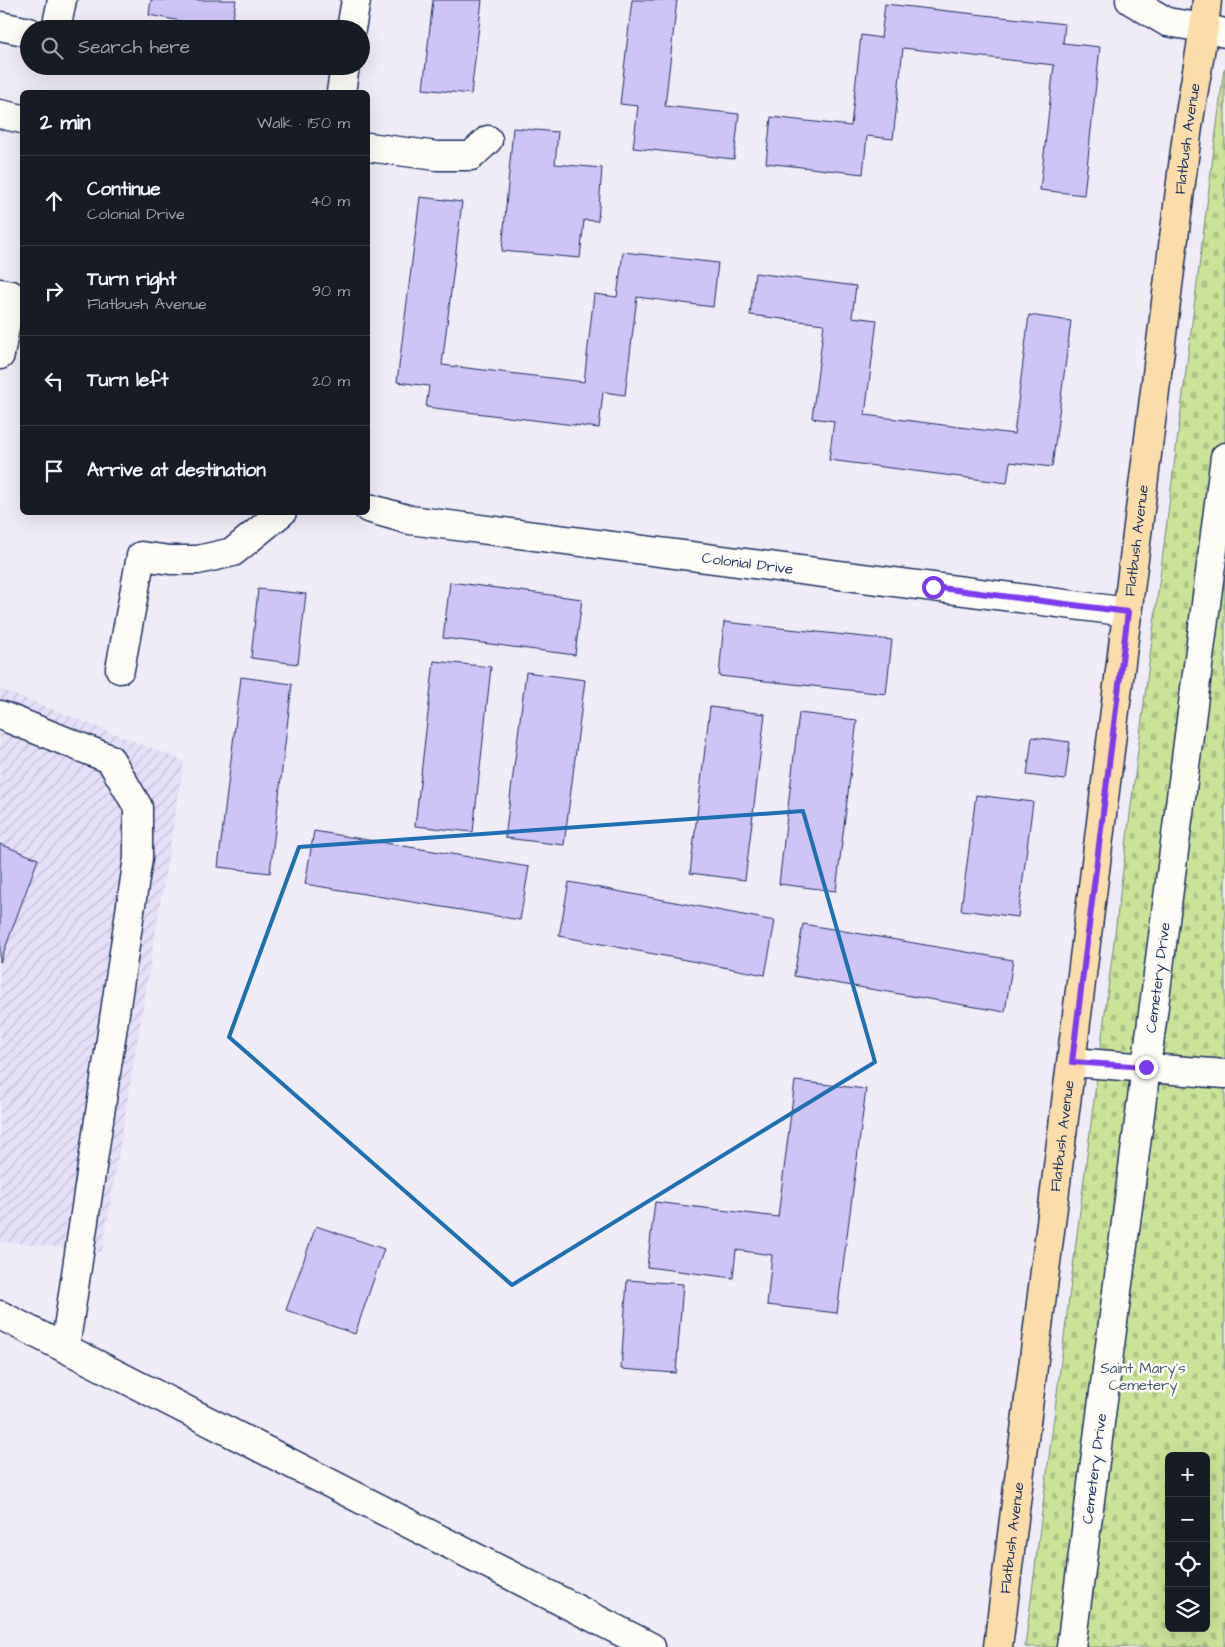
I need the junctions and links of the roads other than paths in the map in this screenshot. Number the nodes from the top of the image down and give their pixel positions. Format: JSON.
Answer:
{"nodes":[{"id":1,"x":62,"y":0,"type":"edge"},
{"id":2,"x":356,"y":0,"type":"edge"},
{"id":3,"x":1130,"y":0,"type":"edge"},
{"id":4,"x":1207,"y":0,"type":"edge"},
{"id":5,"x":58,"y":20,"type":"edge"},
{"id":6,"x":353,"y":20,"type":"edge"},
{"id":7,"x":0,"y":26,"type":"edge"},
{"id":8,"x":20,"y":30,"type":"edge"},
{"id":9,"x":1215,"y":30,"type":"edge"},
{"id":10,"x":344,"y":75,"type":"edge"},
{"id":11,"x":341,"y":90,"type":"edge"},
{"id":12,"x":0,"y":114,"type":"edge"},
{"id":13,"x":20,"y":118,"type":"edge"},
{"id":14,"x":488,"y":140,"type":"dead end"},
{"id":15,"x":370,"y":147,"type":"edge"},
{"id":16,"x":0,"y":293,"type":"edge"},
{"id":17,"x":0,"y":355,"type":"edge"},
{"id":18,"x":1225,"y":457,"type":"edge"},
{"id":19,"x":370,"y":509,"type":"edge"},
{"id":20,"x":278,"y":515,"type":"edge"},
{"id":21,"x":1128,"y":612,"type":"junction"},
{"id":22,"x":120,"y":669,"type":"dead end"},
{"id":23,"x":0,"y":715,"type":"edge"},
{"id":24,"x":1072,"y":1062,"type":"junction"},
{"id":25,"x":1146,"y":1067,"type":"junction"},
{"id":26,"x":1225,"y":1074,"type":"edge"},
{"id":27,"x":0,"y":1315,"type":"edge"},
{"id":28,"x":65,"y":1348,"type":"junction"},
{"id":29,"x":651,"y":1647,"type":"edge"},
{"id":30,"x":998,"y":1647,"type":"edge"},
{"id":31,"x":1071,"y":1647,"type":"edge"}],
"edges":[{"from":1,"to":5,"type":"street"},
{"from":2,"to":6,"type":"street"},
{"from":3,"to":9,"type":"street"},
{"from":4,"to":9,"type":"main road","name":"Flatbush Avenue"},
{"from":7,"to":8,"type":"street"},
{"from":9,"to":21,"type":"main road","name":"Flatbush Avenue"},
{"from":10,"to":11,"type":"street"},
{"from":12,"to":13,"type":"street"},
{"from":14,"to":15,"type":"street"},
{"from":16,"to":17,"type":"street"},
{"from":18,"to":25,"type":"street","name":"Cemetery Drive"},
{"from":19,"to":21,"type":"street","name":"Colonial Drive"},
{"from":20,"to":22,"type":"street"},
{"from":21,"to":24,"type":"main road","name":"Flatbush Avenue"},
{"from":23,"to":28,"type":"street"},
{"from":24,"to":25,"type":"street"},
{"from":24,"to":30,"type":"main road","name":"Flatbush Avenue"},
{"from":25,"to":26,"type":"street"},
{"from":25,"to":31,"type":"street","name":"Cemetery Drive"},
{"from":27,"to":28,"type":"street"},
{"from":28,"to":29,"type":"street"}]}
